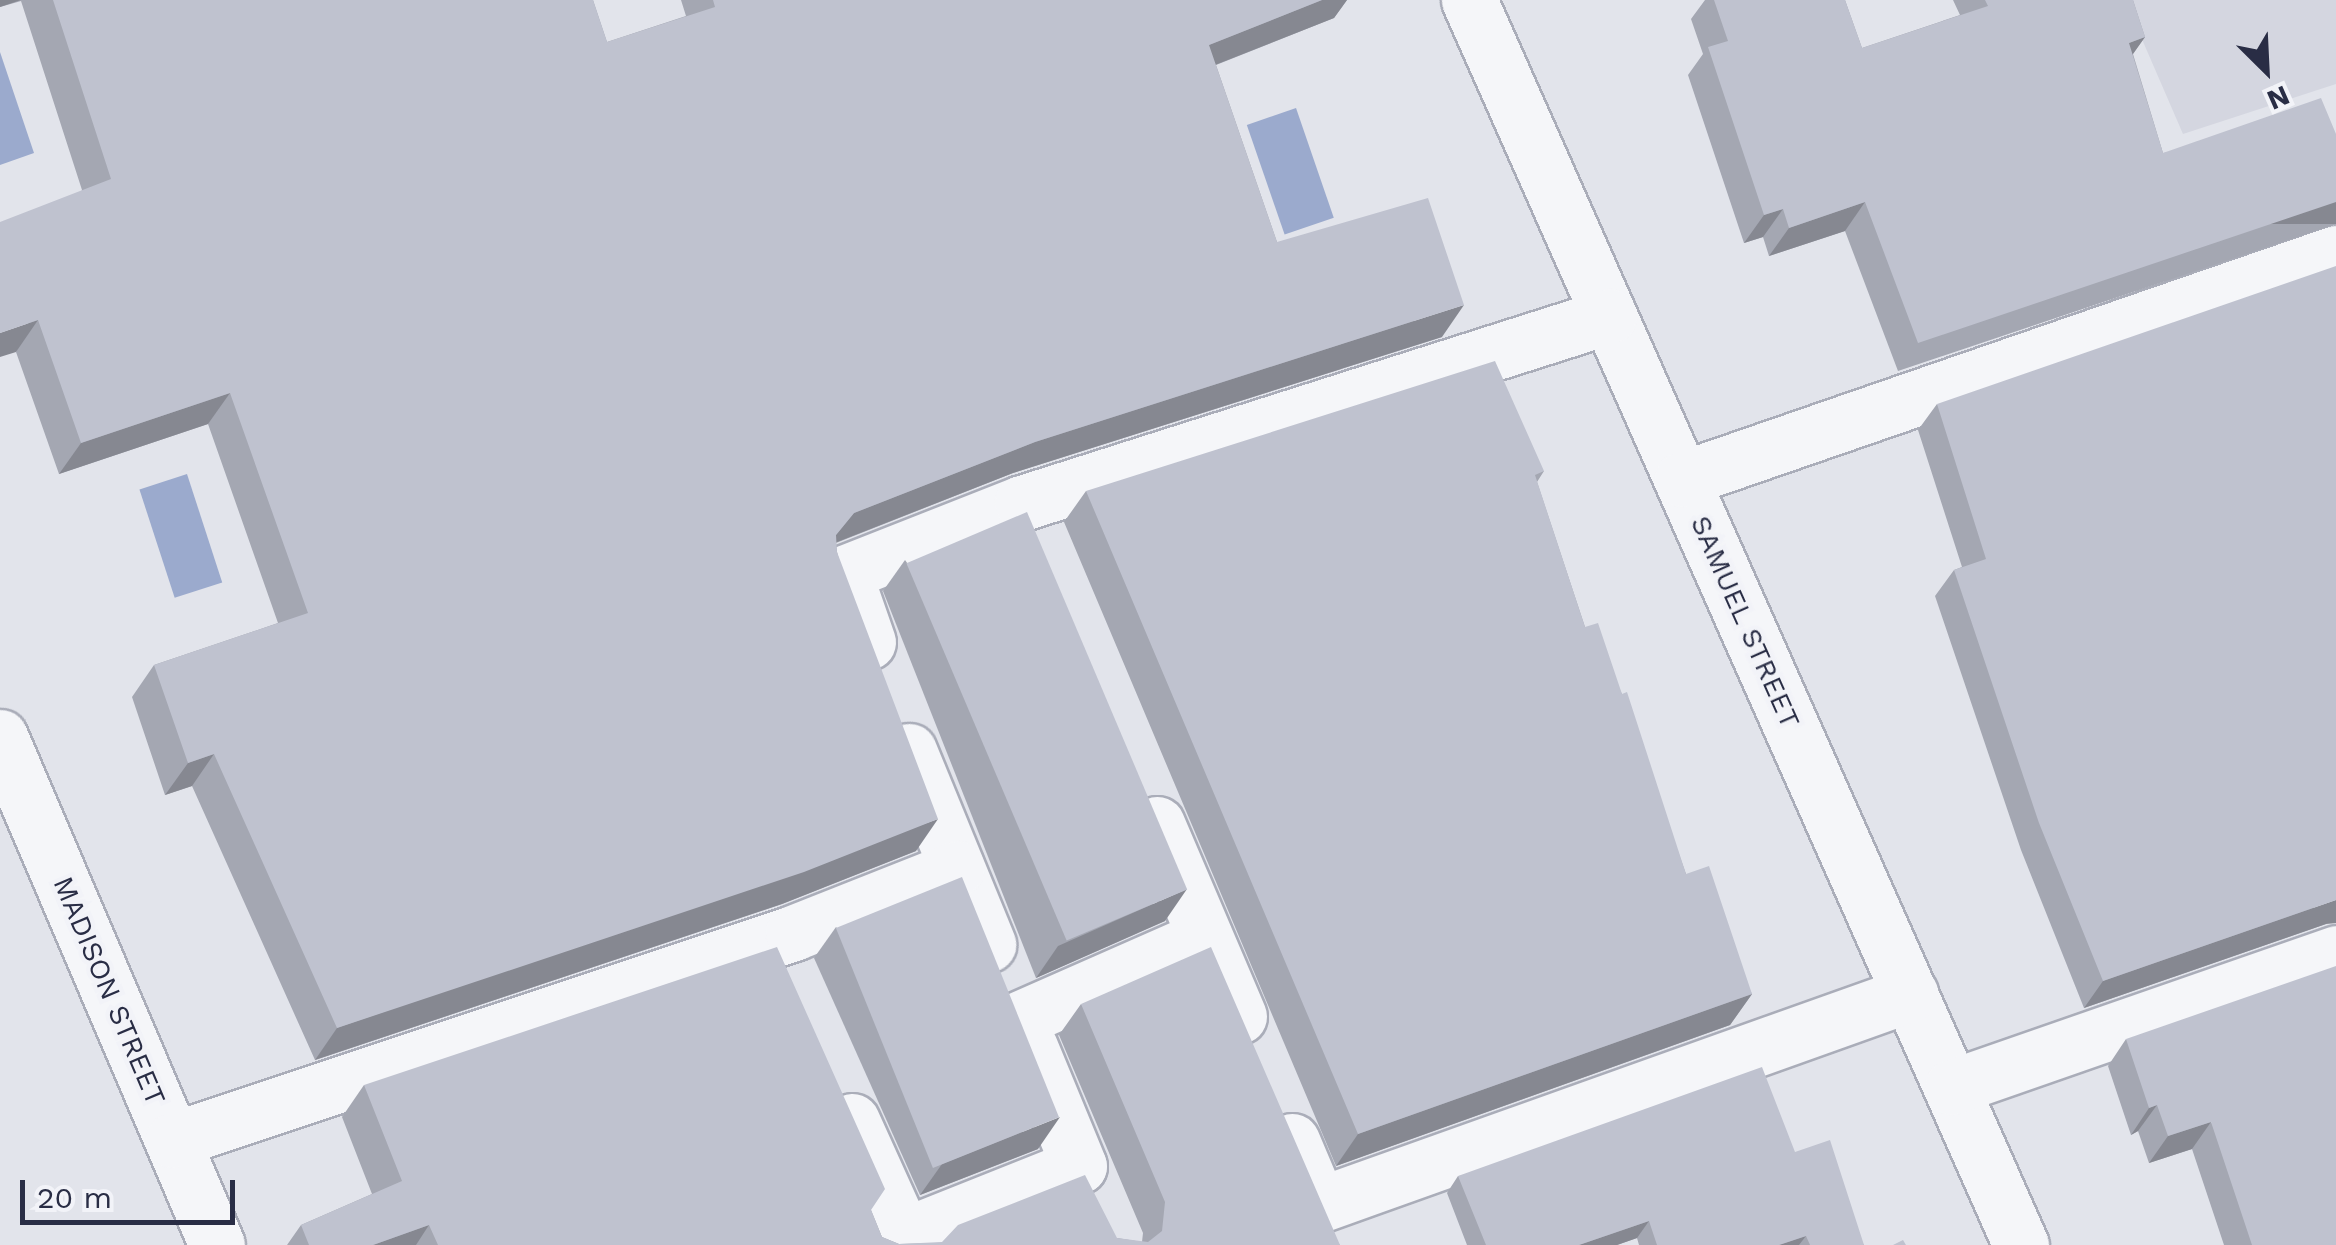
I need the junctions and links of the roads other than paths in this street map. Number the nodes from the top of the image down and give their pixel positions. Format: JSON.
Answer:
{"nodes":[{"id":1,"x":1469,"y":0,"type":"edge"},
{"id":2,"x":2336,"y":253,"type":"edge"},
{"id":3,"x":1609,"y":316,"type":"junction"},
{"id":4,"x":1682,"y":479,"type":"junction"},
{"id":5,"x":1022,"y":503,"type":"junction"},
{"id":6,"x":1044,"y":557,"type":"edge"},
{"id":7,"x":0,"y":737,"type":"edge"},
{"id":8,"x":1134,"y":771,"type":"edge"},
{"id":9,"x":957,"y":868,"type":"junction"},
{"id":10,"x":1205,"y":937,"type":"junction"},
{"id":11,"x":772,"y":940,"type":"junction"},
{"id":12,"x":2336,"y":953,"type":"edge"},
{"id":13,"x":795,"y":992,"type":"edge"},
{"id":14,"x":1910,"y":994,"type":"junction"},
{"id":15,"x":1019,"y":1018,"type":"junction"},
{"id":16,"x":834,"y":1079,"type":"edge"},
{"id":17,"x":1952,"y":1087,"type":"junction"},
{"id":18,"x":173,"y":1140,"type":"junction"},
{"id":19,"x":897,"y":1242,"type":"edge"},
{"id":20,"x":218,"y":1245,"type":"edge"},
{"id":21,"x":2022,"y":1245,"type":"edge"}],
"edges":[{"from":1,"to":3,"type":"street","name":"SAMUEL STREET"},
{"from":2,"to":4,"type":"street"},
{"from":3,"to":4,"type":"street","name":"SAMUEL STREET"},
{"from":3,"to":5,"type":"street"},
{"from":4,"to":14,"type":"street","name":"SAMUEL STREET"},
{"from":5,"to":6,"type":"street"},
{"from":5,"to":9,"type":"street"},
{"from":7,"to":18,"type":"street","name":"MADISON STREET"},
{"from":8,"to":10,"type":"street"},
{"from":9,"to":11,"type":"street"},
{"from":9,"to":15,"type":"street"},
{"from":10,"to":14,"type":"street"},
{"from":10,"to":15,"type":"street"},
{"from":11,"to":13,"type":"street"},
{"from":11,"to":18,"type":"street"},
{"from":12,"to":17,"type":"street"},
{"from":14,"to":17,"type":"street","name":"SAMUEL STREET"},
{"from":15,"to":19,"type":"street"},
{"from":16,"to":19,"type":"street"},
{"from":17,"to":21,"type":"street","name":"SAMUEL STREET"},
{"from":18,"to":20,"type":"street","name":"MADISON STREET"}]}
